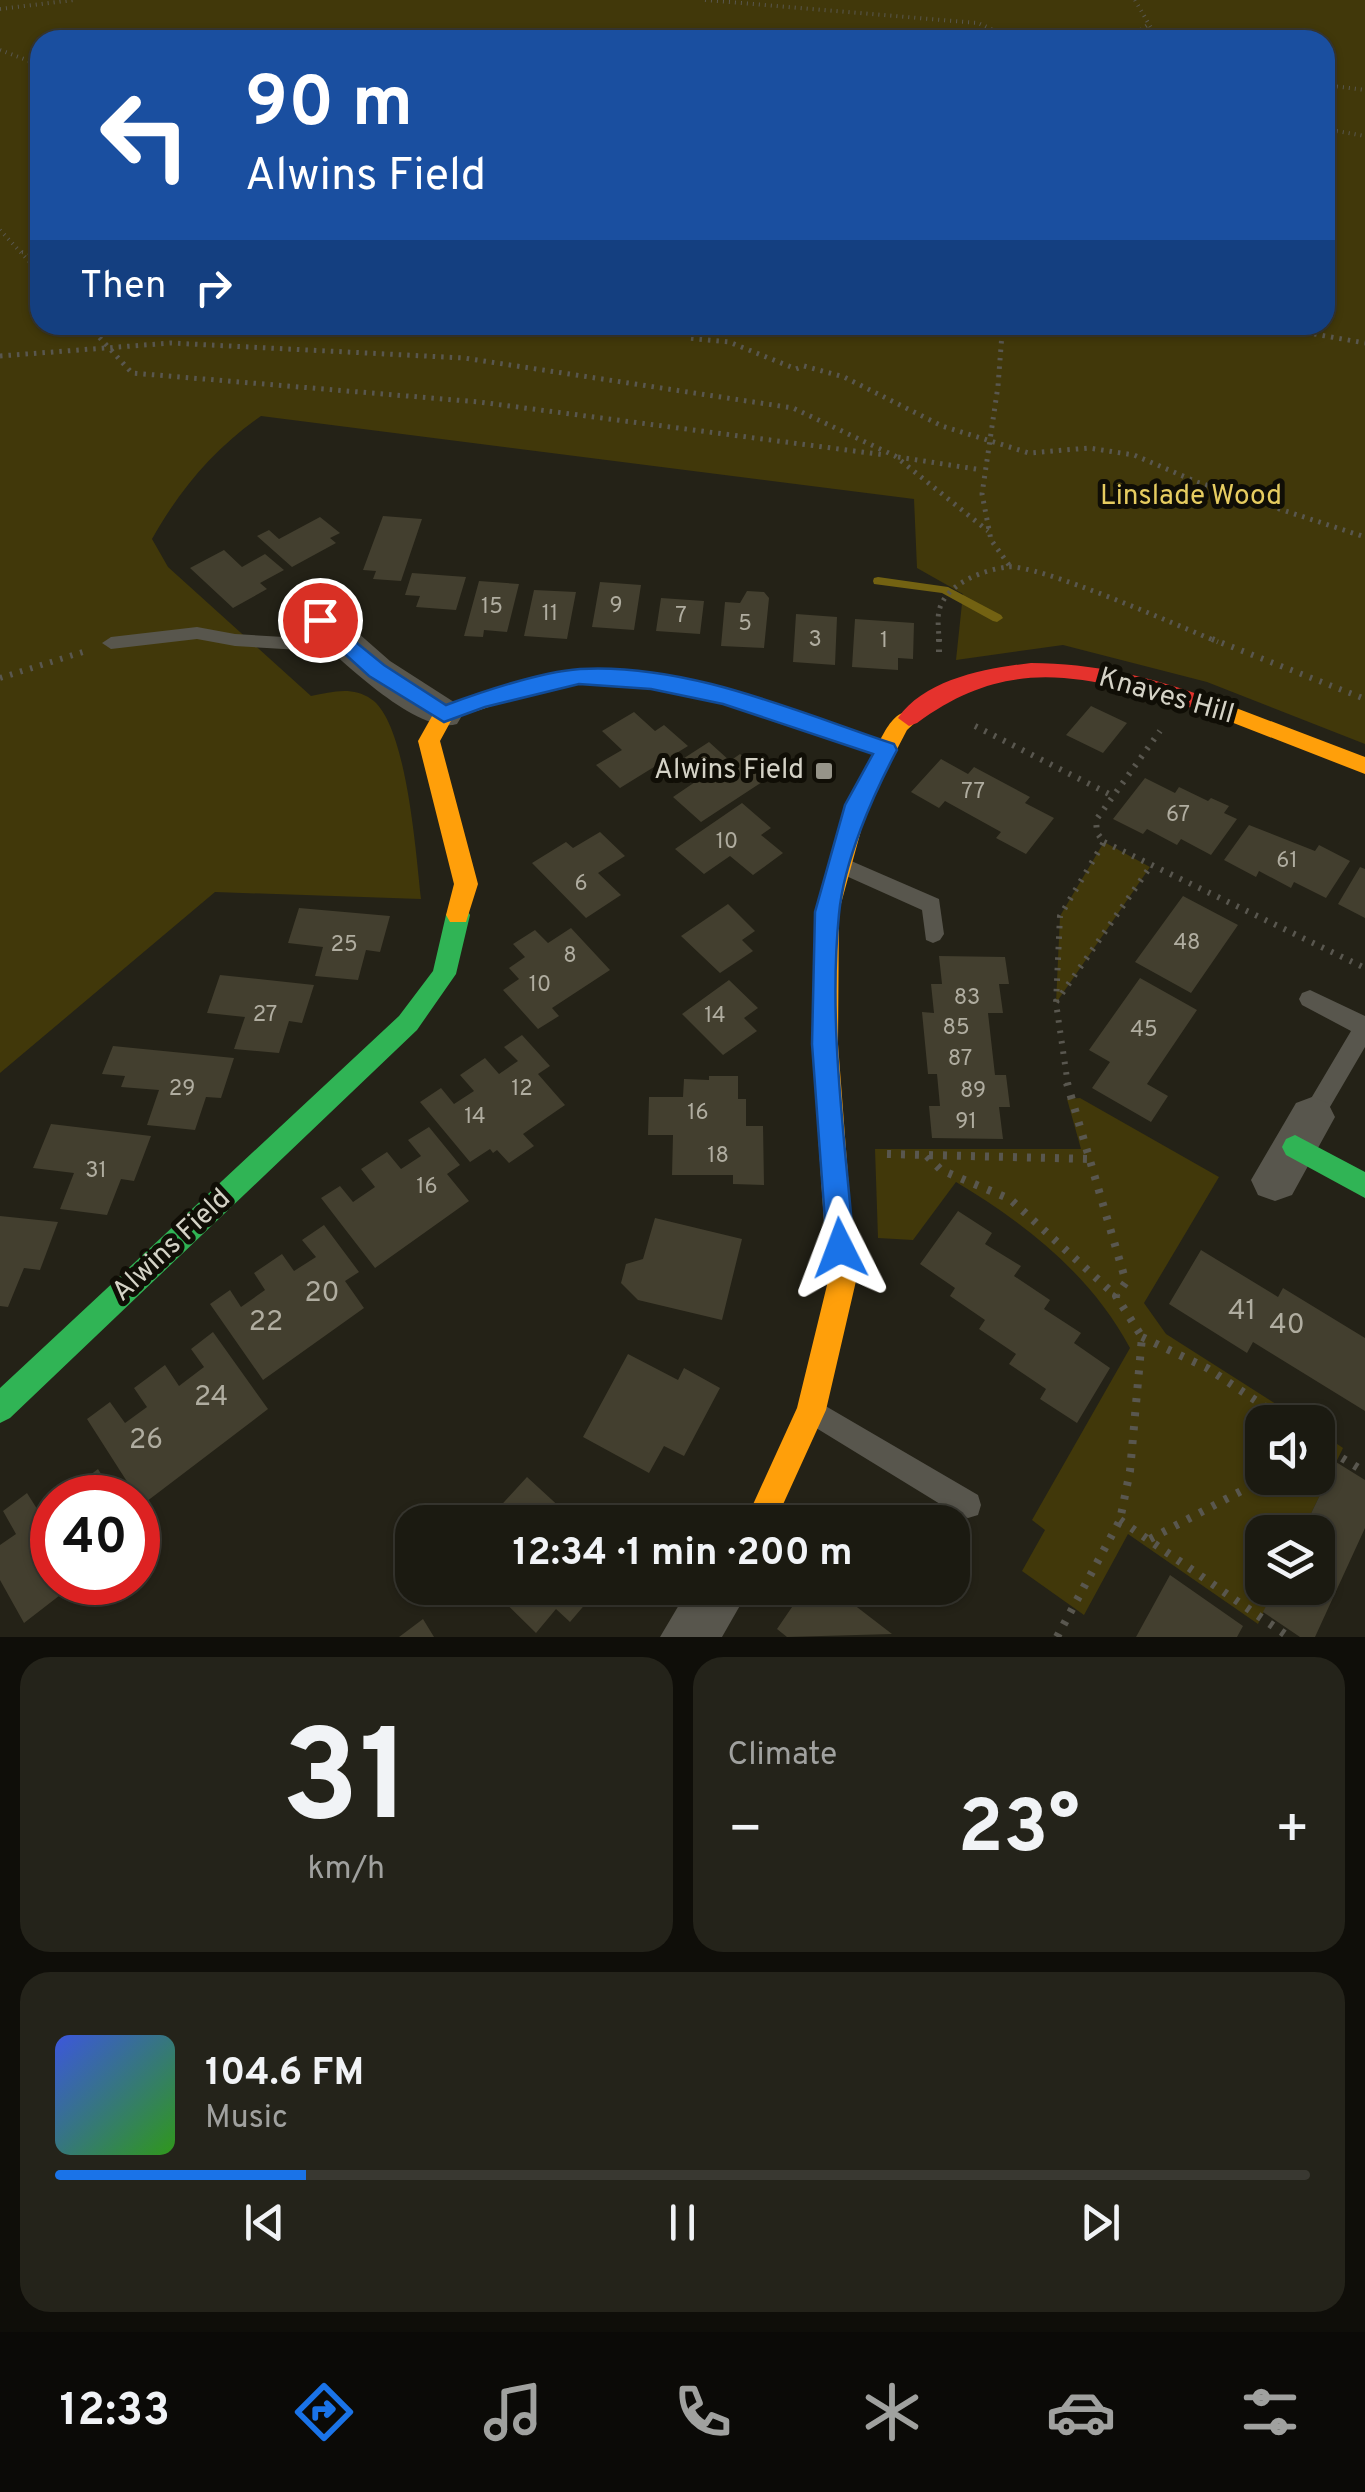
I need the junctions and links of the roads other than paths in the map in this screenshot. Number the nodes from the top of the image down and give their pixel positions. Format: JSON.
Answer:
{"nodes":[{"id":1,"x":320,"y":620,"type":"dead end"},
{"id":2,"x":111,"y":643,"type":"road end"},
{"id":3,"x":351,"y":647,"type":"junction"},
{"id":4,"x":444,"y":714,"type":"junction"},
{"id":5,"x":886,"y":750,"type":"junction"},
{"id":6,"x":1365,"y":766,"type":"edge"},
{"id":7,"x":840,"y":865,"type":"junction"},
{"id":8,"x":933,"y":934,"type":"dead end"},
{"id":9,"x":1310,"y":998,"type":"dead end"},
{"id":10,"x":1294,"y":1148,"type":"joint"},
{"id":11,"x":1365,"y":1186,"type":"edge"},
{"id":12,"x":0,"y":1408,"type":"edge"},
{"id":13,"x":812,"y":1410,"type":"junction"},
{"id":14,"x":768,"y":1505,"type":"edge"},
{"id":15,"x":968,"y":1505,"type":"dead end"},
{"id":16,"x":710,"y":1605,"type":"edge"},
{"id":17,"x":688,"y":1637,"type":"edge"}],
"edges":[{"from":1,"to":3,"type":"street"},
{"from":2,"to":3,"type":"lane"},
{"from":3,"to":4,"type":"street"},
{"from":4,"to":5,"type":"street"},
{"from":4,"to":12,"type":"street","name":"Alwins Field"},
{"from":5,"to":6,"type":"street","name":"Knaves Hill"},
{"from":5,"to":7,"type":"street","name":"Knaves Hill"},
{"from":7,"to":8,"type":"lane"},
{"from":7,"to":13,"type":"street","name":"Knaves Hill"},
{"from":9,"to":10,"type":"lane"},
{"from":10,"to":11,"type":"street"},
{"from":13,"to":14,"type":"street","name":"Knaves Hill"},
{"from":13,"to":15,"type":"lane"},
{"from":16,"to":17,"type":"street"}]}
